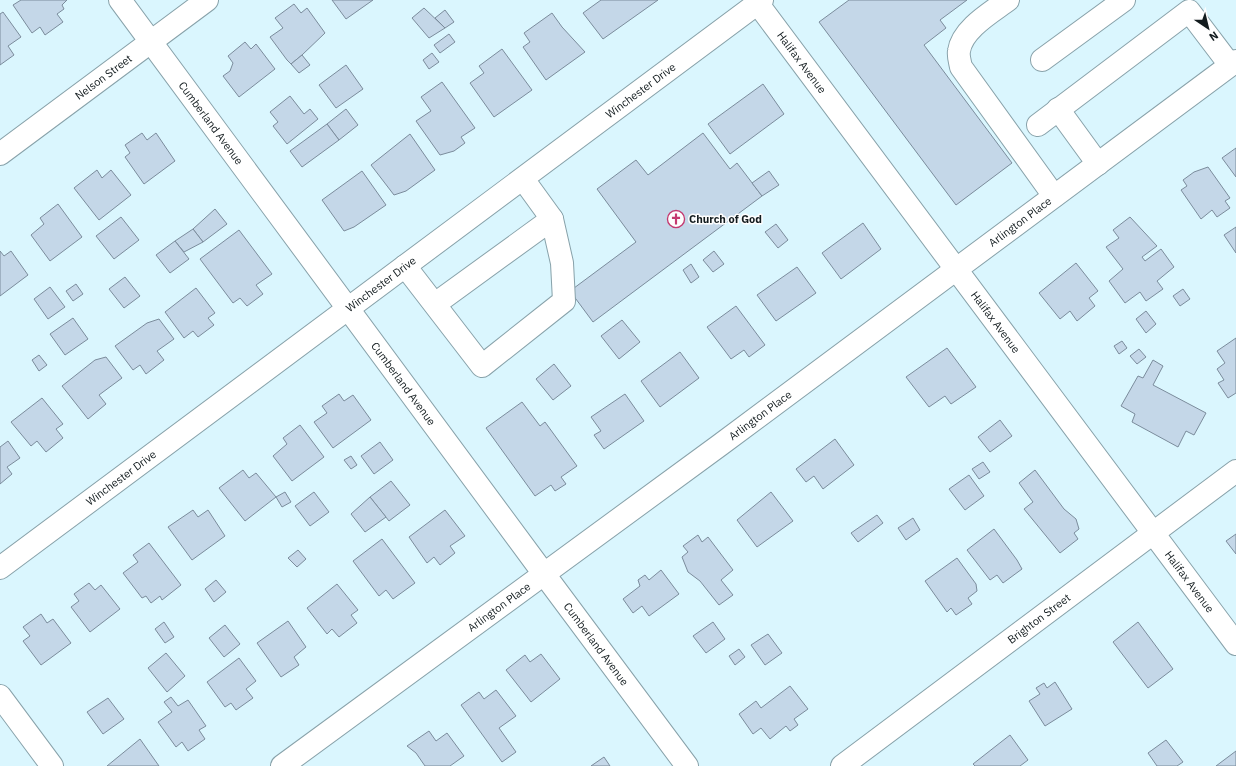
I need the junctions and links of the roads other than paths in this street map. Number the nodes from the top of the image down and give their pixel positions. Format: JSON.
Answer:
{"nodes":[{"id":1,"x":120,"y":0,"type":"edge"},
{"id":2,"x":207,"y":0,"type":"edge"},
{"id":3,"x":1008,"y":0,"type":"edge"},
{"id":4,"x":1124,"y":0,"type":"edge"},
{"id":5,"x":758,"y":1,"type":"edge"},
{"id":6,"x":1189,"y":6,"type":"edge"},
{"id":7,"x":151,"y":42,"type":"junction"},
{"id":8,"x":1042,"y":60,"type":"dead end"},
{"id":9,"x":1233,"y":63,"type":"edge"},
{"id":10,"x":1058,"y":109,"type":"junction"},
{"id":11,"x":1038,"y":125,"type":"dead end"},
{"id":12,"x":0,"y":154,"type":"edge"},
{"id":13,"x":1098,"y":164,"type":"junction"},
{"id":14,"x":523,"y":178,"type":"junction"},
{"id":15,"x":1054,"y":196,"type":"junction"},
{"id":16,"x":552,"y":219,"type":"junction"},
{"id":17,"x":405,"y":266,"type":"junction"},
{"id":18,"x":956,"y":269,"type":"junction"},
{"id":19,"x":435,"y":304,"type":"junction"},
{"id":20,"x":349,"y":308,"type":"junction"},
{"id":21,"x":1236,"y":471,"type":"edge"},
{"id":22,"x":1154,"y":533,"type":"junction"},
{"id":23,"x":0,"y":568,"type":"edge"},
{"id":24,"x":544,"y":574,"type":"junction"},
{"id":25,"x":1236,"y":644,"type":"edge"},
{"id":26,"x":0,"y":696,"type":"edge"},
{"id":27,"x":52,"y":766,"type":"edge"},
{"id":28,"x":282,"y":766,"type":"edge"},
{"id":29,"x":687,"y":766,"type":"edge"},
{"id":30,"x":842,"y":766,"type":"edge"}],
"edges":[{"from":1,"to":7,"type":"street","name":"Cumberland Avenue"},
{"from":2,"to":7,"type":"street","name":"Nelson Street"},
{"from":3,"to":15,"type":"street"},
{"from":4,"to":8,"type":"street"},
{"from":5,"to":14,"type":"street","name":"Winchester Drive"},
{"from":5,"to":18,"type":"street","name":"Halifax Avenue"},
{"from":6,"to":9,"type":"street"},
{"from":6,"to":10,"type":"street"},
{"from":7,"to":12,"type":"street","name":"Nelson Street"},
{"from":7,"to":20,"type":"street","name":"Cumberland Avenue"},
{"from":9,"to":13,"type":"street","name":"Arlington Place"},
{"from":10,"to":11,"type":"street"},
{"from":10,"to":13,"type":"street"},
{"from":13,"to":15,"type":"street","name":"Arlington Place"},
{"from":14,"to":16,"type":"street"},
{"from":14,"to":17,"type":"street","name":"Winchester Drive"},
{"from":15,"to":18,"type":"street","name":"Arlington Place"},
{"from":16,"to":19,"type":"street"},
{"from":16,"to":19,"type":"street"},
{"from":17,"to":19,"type":"street"},
{"from":17,"to":20,"type":"street","name":"Winchester Drive"},
{"from":18,"to":22,"type":"street","name":"Halifax Avenue"},
{"from":18,"to":24,"type":"street","name":"Arlington Place"},
{"from":20,"to":23,"type":"street","name":"Winchester Drive"},
{"from":20,"to":24,"type":"street","name":"Cumberland Avenue"},
{"from":21,"to":22,"type":"street","name":"Brighton Street"},
{"from":22,"to":25,"type":"street","name":"Halifax Avenue"},
{"from":22,"to":30,"type":"street","name":"Brighton Street"},
{"from":24,"to":28,"type":"street","name":"Arlington Place"},
{"from":24,"to":29,"type":"street","name":"Cumberland Avenue"},
{"from":26,"to":27,"type":"street"}]}
